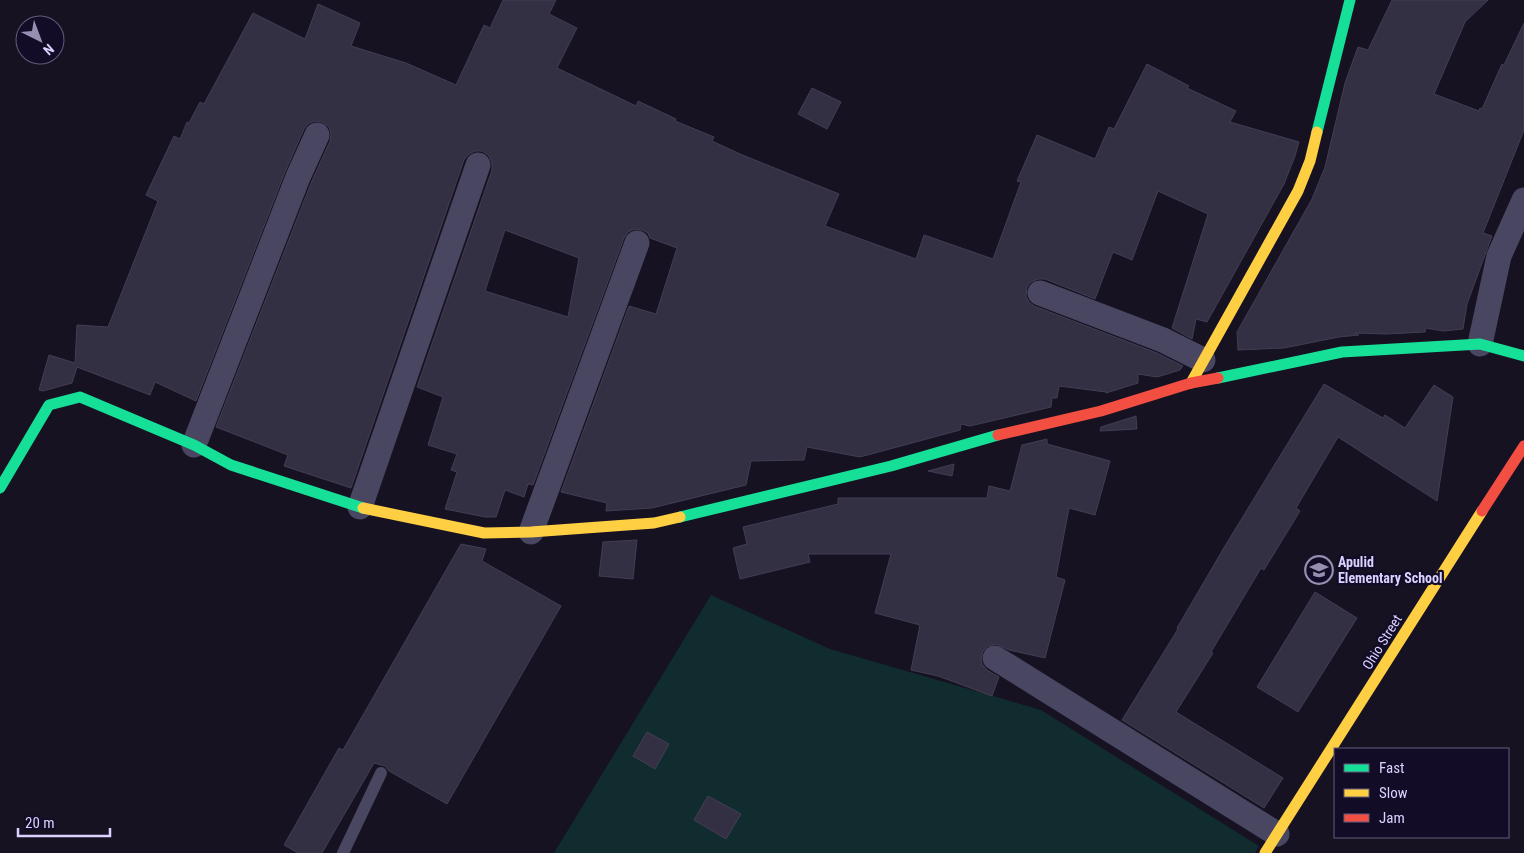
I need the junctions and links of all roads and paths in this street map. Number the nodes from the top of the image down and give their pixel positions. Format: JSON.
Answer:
{"nodes":[{"id":1,"x":1350,"y":0,"type":"edge"},
{"id":2,"x":317,"y":135,"type":"dead end"},
{"id":3,"x":478,"y":165,"type":"dead end"},
{"id":4,"x":1524,"y":200,"type":"edge"},
{"id":5,"x":637,"y":243,"type":"dead end"},
{"id":6,"x":1524,"y":252,"type":"edge"},
{"id":7,"x":1500,"y":256,"type":"junction"},
{"id":8,"x":1040,"y":293,"type":"dead end"},
{"id":9,"x":1480,"y":344,"type":"junction"},
{"id":10,"x":1524,"y":356,"type":"edge"},
{"id":11,"x":1204,"y":360,"type":"junction"},
{"id":12,"x":1191,"y":383,"type":"junction"},
{"id":13,"x":194,"y":446,"type":"junction"},
{"id":14,"x":1524,"y":446,"type":"edge"},
{"id":15,"x":0,"y":488,"type":"edge"},
{"id":16,"x":360,"y":507,"type":"junction"},
{"id":17,"x":531,"y":532,"type":"junction"},
{"id":18,"x":995,"y":658,"type":"dead end"},
{"id":19,"x":381,"y":773,"type":"dead end"},
{"id":20,"x":1271,"y":844,"type":"edge"},
{"id":21,"x":343,"y":853,"type":"edge"}],
"edges":[{"from":1,"to":11,"type":"street"},
{"from":2,"to":13,"type":"street"},
{"from":3,"to":16,"type":"street"},
{"from":4,"to":7,"type":"street"},
{"from":5,"to":17,"type":"street"},
{"from":6,"to":7,"type":"street"},
{"from":7,"to":9,"type":"street"},
{"from":8,"to":11,"type":"street"},
{"from":9,"to":10,"type":"street"},
{"from":9,"to":12,"type":"street"},
{"from":11,"to":12,"type":"street"},
{"from":12,"to":17,"type":"street"},
{"from":13,"to":15,"type":"street"},
{"from":13,"to":16,"type":"street"},
{"from":14,"to":20,"type":"street","name":"Ohio Street"},
{"from":16,"to":17,"type":"street"},
{"from":18,"to":20,"type":"street"},
{"from":19,"to":21,"type":"lane"}]}
